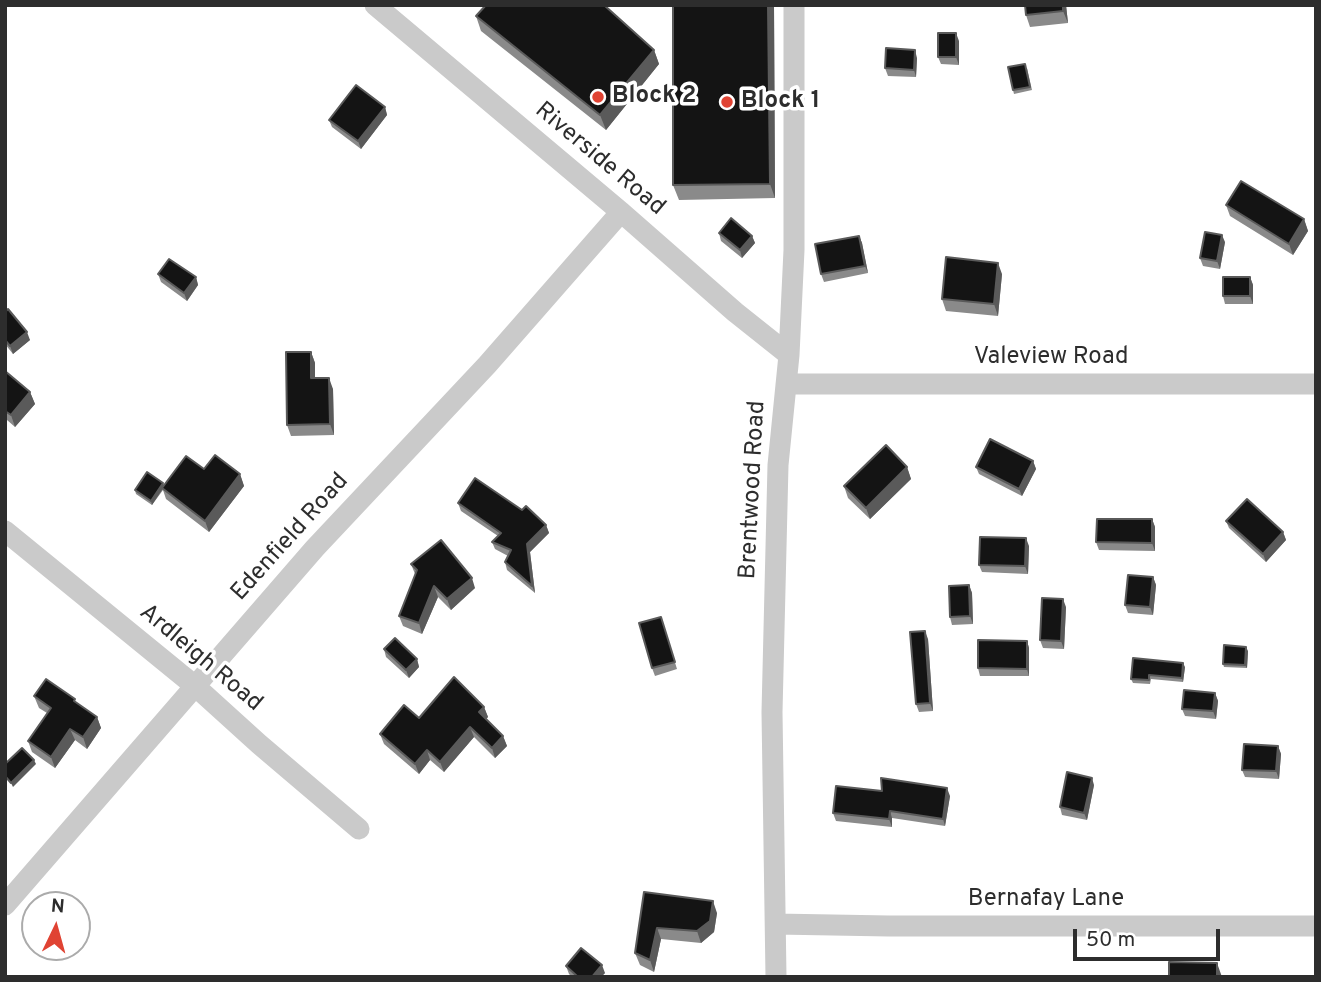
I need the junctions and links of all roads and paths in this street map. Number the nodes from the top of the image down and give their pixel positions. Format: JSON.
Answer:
{"nodes":[{"id":1,"x":375,"y":5,"type":"edge"},
{"id":2,"x":794,"y":5,"type":"edge"},
{"id":3,"x":621,"y":212,"type":"junction"},
{"id":4,"x":789,"y":355,"type":"junction"},
{"id":5,"x":786,"y":384,"type":"junction"},
{"id":6,"x":1316,"y":384,"type":"edge"},
{"id":7,"x":5,"y":531,"type":"edge"},
{"id":8,"x":195,"y":686,"type":"junction"},
{"id":9,"x":359,"y":829,"type":"dead end"},
{"id":10,"x":5,"y":905,"type":"edge"},
{"id":11,"x":776,"y":924,"type":"junction"},
{"id":12,"x":1316,"y":926,"type":"edge"},
{"id":13,"x":776,"y":977,"type":"edge"}],
"edges":[{"from":1,"to":3,"type":"street","name":"Riverside Road"},
{"from":2,"to":4,"type":"street","name":"Brentwood Road"},
{"from":3,"to":4,"type":"street","name":"Riverside Road"},
{"from":3,"to":8,"type":"street","name":"Edenfield Road"},
{"from":4,"to":5,"type":"street","name":"Brentwood Road"},
{"from":5,"to":6,"type":"street","name":"Valeview Road"},
{"from":5,"to":11,"type":"street","name":"Brentwood Road"},
{"from":7,"to":8,"type":"street","name":"Ardleigh Road"},
{"from":8,"to":9,"type":"street","name":"Ardleigh Road"},
{"from":8,"to":10,"type":"street","name":"Edenfield Road"},
{"from":11,"to":12,"type":"street","name":"Bernafay Lane"},
{"from":11,"to":13,"type":"street","name":"Brentwood Road"}]}
